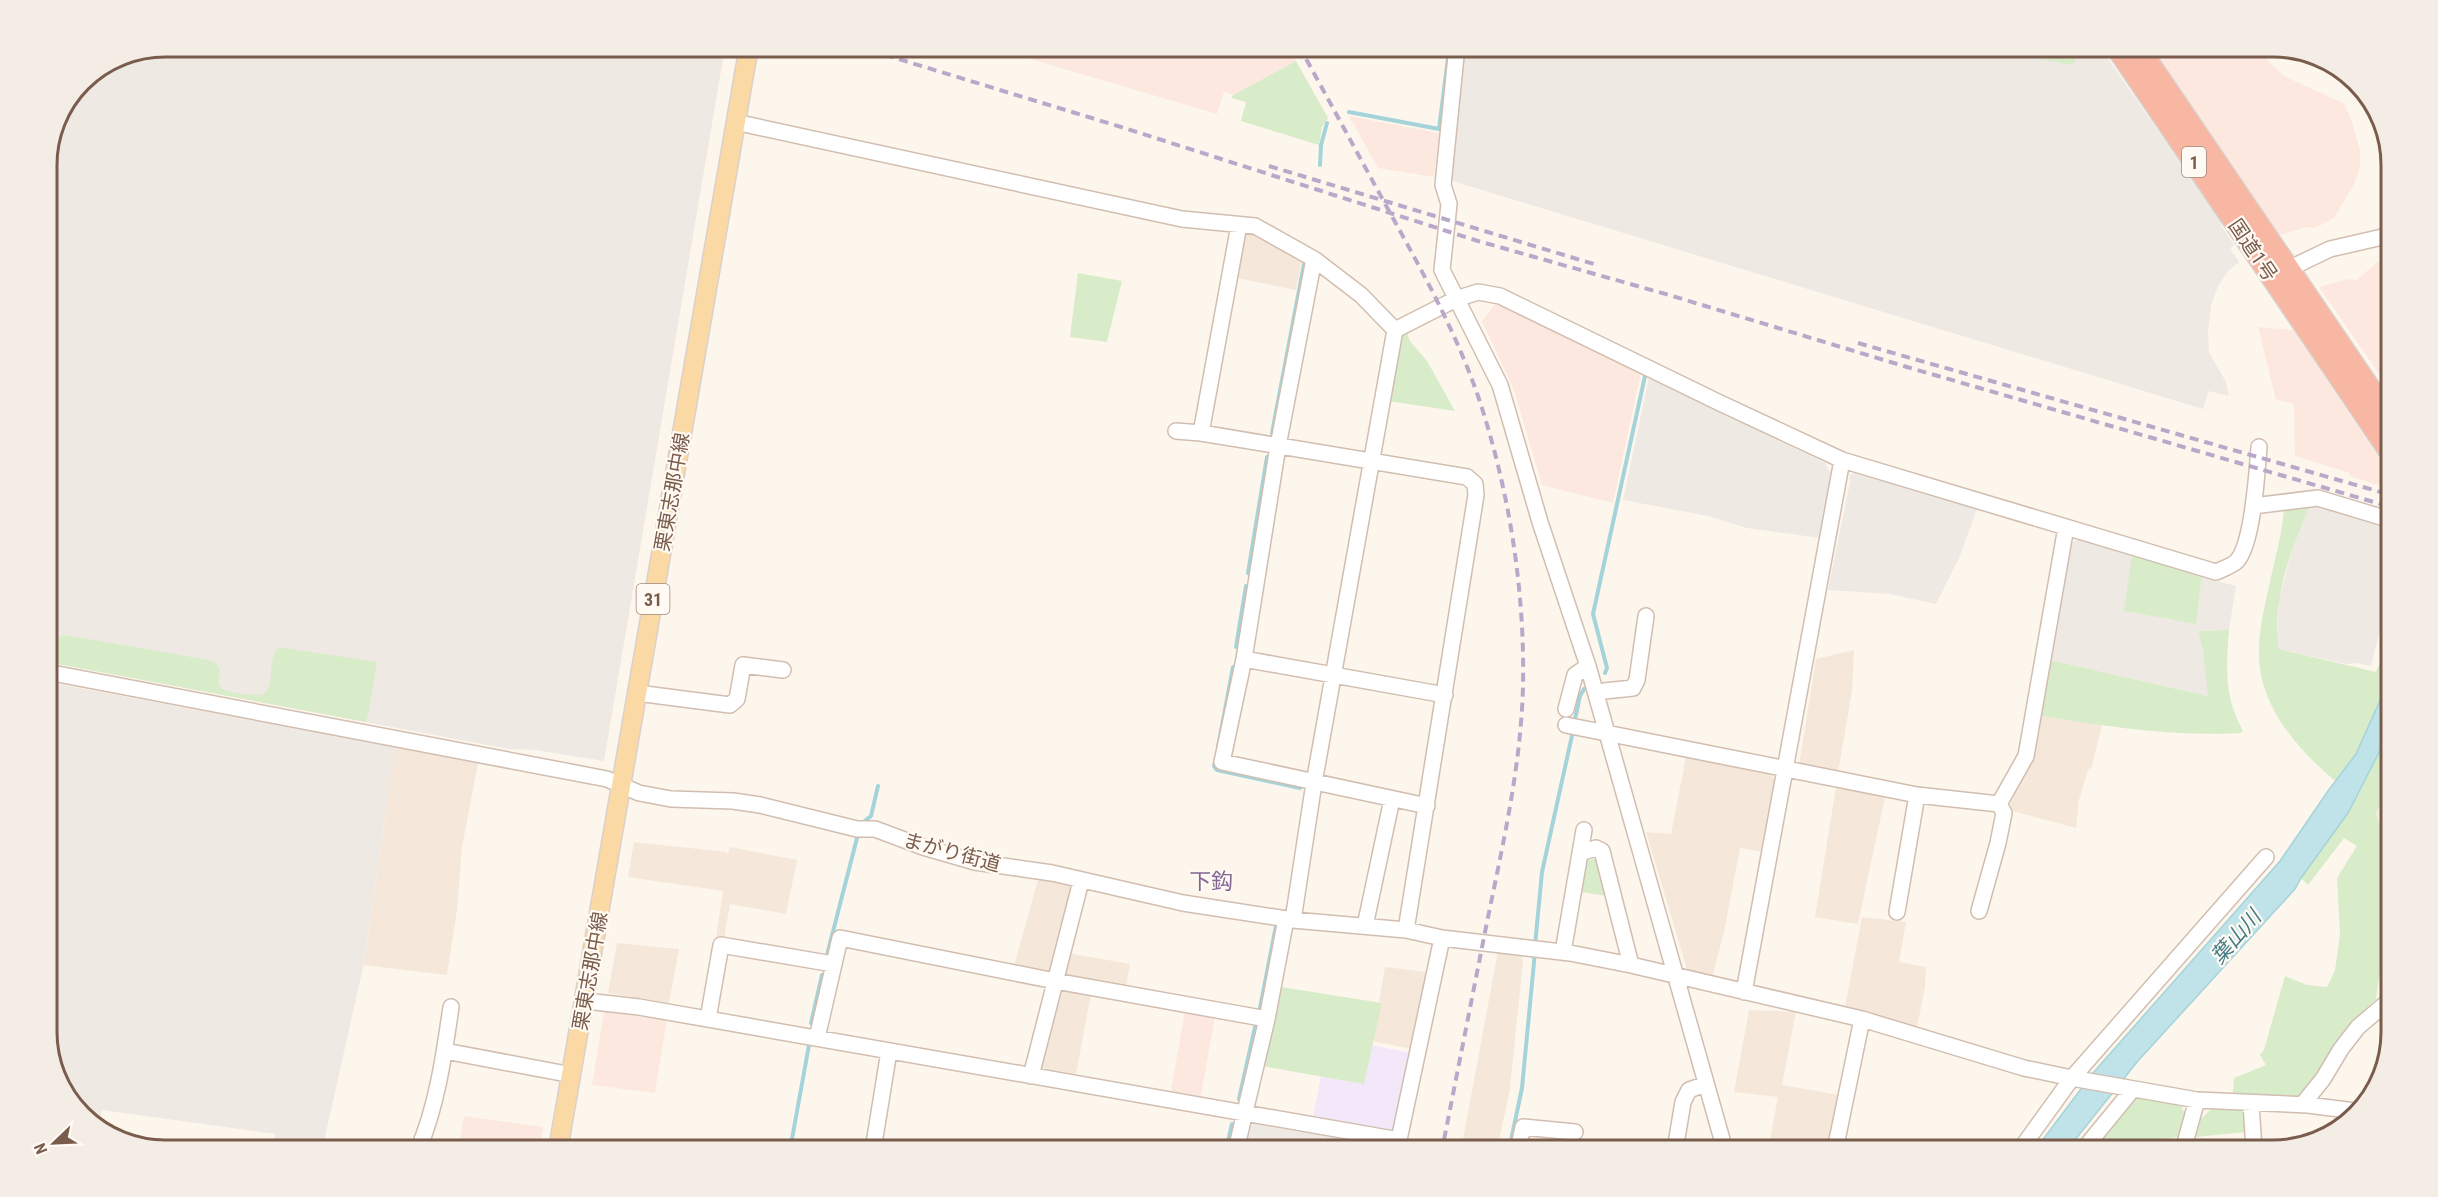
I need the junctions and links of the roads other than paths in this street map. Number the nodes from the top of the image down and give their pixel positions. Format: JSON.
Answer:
{"nodes":[{"id":1,"x":747,"y":57,"type":"edge"},
{"id":2,"x":1456,"y":57,"type":"edge"},
{"id":3,"x":2124,"y":57,"type":"edge"},
{"id":4,"x":2144,"y":57,"type":"edge"},
{"id":5,"x":735,"y":122,"type":"junction"},
{"id":6,"x":1239,"y":225,"type":"junction"},
{"id":7,"x":2381,"y":237,"type":"edge"},
{"id":8,"x":1314,"y":259,"type":"junction"},
{"id":9,"x":2280,"y":274,"type":"junction"},
{"id":10,"x":1456,"y":299,"type":"junction"},
{"id":11,"x":1395,"y":330,"type":"junction"},
{"id":12,"x":2381,"y":407,"type":"edge"},
{"id":13,"x":1176,"y":431,"type":"dead end"},
{"id":14,"x":1201,"y":433,"type":"junction"},
{"id":15,"x":2381,"y":437,"type":"edge"},
{"id":16,"x":1278,"y":446,"type":"junction"},
{"id":17,"x":2259,"y":447,"type":"dead end"},
{"id":18,"x":1842,"y":460,"type":"junction"},
{"id":19,"x":1370,"y":462,"type":"junction"},
{"id":20,"x":2260,"y":505,"type":"junction"},
{"id":21,"x":2381,"y":516,"type":"edge"},
{"id":22,"x":2066,"y":527,"type":"junction"},
{"id":23,"x":1646,"y":616,"type":"dead end"},
{"id":24,"x":1244,"y":658,"type":"junction"},
{"id":25,"x":1588,"y":666,"type":"junction"},
{"id":26,"x":783,"y":670,"type":"dead end"},
{"id":27,"x":57,"y":674,"type":"edge"},
{"id":28,"x":1333,"y":674,"type":"junction"},
{"id":29,"x":637,"y":693,"type":"junction"},
{"id":30,"x":1596,"y":694,"type":"junction"},
{"id":31,"x":1444,"y":695,"type":"junction"},
{"id":32,"x":1566,"y":709,"type":"dead end"},
{"id":33,"x":1572,"y":727,"type":"dead end"},
{"id":34,"x":1606,"y":734,"type":"junction"},
{"id":35,"x":1786,"y":769,"type":"junction"},
{"id":36,"x":1314,"y":783,"type":"junction"},
{"id":37,"x":621,"y":786,"type":"junction"},
{"id":38,"x":1917,"y":795,"type":"junction"},
{"id":39,"x":1392,"y":798,"type":"junction"},
{"id":40,"x":1999,"y":804,"type":"junction"},
{"id":41,"x":1427,"y":806,"type":"junction"},
{"id":42,"x":1584,"y":830,"type":"dead end"},
{"id":43,"x":1580,"y":853,"type":"junction"},
{"id":44,"x":2266,"y":857,"type":"dead end"},
{"id":45,"x":1081,"y":880,"type":"junction"},
{"id":46,"x":1979,"y":911,"type":"dead end"},
{"id":47,"x":1897,"y":912,"type":"dead end"},
{"id":48,"x":1289,"y":919,"type":"junction"},
{"id":49,"x":1365,"y":926,"type":"junction"},
{"id":50,"x":1406,"y":930,"type":"junction"},
{"id":51,"x":1442,"y":938,"type":"junction"},
{"id":52,"x":1563,"y":952,"type":"junction"},
{"id":53,"x":833,"y":964,"type":"junction"},
{"id":54,"x":1631,"y":964,"type":"junction"},
{"id":55,"x":1677,"y":976,"type":"junction"},
{"id":56,"x":1055,"y":981,"type":"junction"},
{"id":57,"x":1744,"y":992,"type":"junction"},
{"id":58,"x":586,"y":1001,"type":"junction"},
{"id":59,"x":451,"y":1007,"type":"dead end"},
{"id":60,"x":2381,"y":1007,"type":"edge"},
{"id":61,"x":708,"y":1019,"type":"junction"},
{"id":62,"x":1267,"y":1019,"type":"junction"},
{"id":63,"x":1862,"y":1019,"type":"junction"},
{"id":64,"x":817,"y":1038,"type":"junction"},
{"id":65,"x":889,"y":1051,"type":"junction"},
{"id":66,"x":445,"y":1052,"type":"junction"},
{"id":67,"x":572,"y":1075,"type":"junction"},
{"id":68,"x":1031,"y":1076,"type":"junction"},
{"id":69,"x":2074,"y":1079,"type":"junction"},
{"id":70,"x":1706,"y":1084,"type":"junction"},
{"id":71,"x":2129,"y":1089,"type":"junction"},
{"id":72,"x":2197,"y":1100,"type":"junction"},
{"id":73,"x":2251,"y":1103,"type":"junction"},
{"id":74,"x":2302,"y":1105,"type":"junction"},
{"id":75,"x":2347,"y":1110,"type":"edge"},
{"id":76,"x":1244,"y":1114,"type":"junction"},
{"id":77,"x":1575,"y":1132,"type":"dead end"},
{"id":78,"x":422,"y":1140,"type":"edge"},
{"id":79,"x":560,"y":1140,"type":"edge"},
{"id":80,"x":875,"y":1140,"type":"edge"},
{"id":81,"x":1238,"y":1140,"type":"edge"},
{"id":82,"x":1373,"y":1140,"type":"edge"},
{"id":83,"x":1399,"y":1140,"type":"edge"},
{"id":84,"x":1520,"y":1140,"type":"edge"},
{"id":85,"x":1677,"y":1140,"type":"edge"},
{"id":86,"x":1722,"y":1140,"type":"edge"},
{"id":87,"x":1837,"y":1140,"type":"edge"},
{"id":88,"x":2028,"y":1140,"type":"edge"},
{"id":89,"x":2091,"y":1140,"type":"edge"},
{"id":90,"x":2186,"y":1140,"type":"edge"},
{"id":91,"x":2253,"y":1140,"type":"edge"}],
"edges":[{"from":1,"to":5,"type":"main road","name":"栗東志那中線","number":"31"},
{"from":2,"to":10,"type":"street"},
{"from":3,"to":9,"type":"highway","name":"国道1号","number":"1"},
{"from":4,"to":9,"type":"highway","name":"国道1号","number":"1"},
{"from":5,"to":6,"type":"street"},
{"from":5,"to":29,"type":"main road","name":"栗東志那中線","number":"31"},
{"from":6,"to":8,"type":"street"},
{"from":6,"to":14,"type":"street"},
{"from":7,"to":9,"type":"street"},
{"from":8,"to":11,"type":"street"},
{"from":8,"to":16,"type":"street"},
{"from":9,"to":12,"type":"highway","name":"国道1号","number":"1"},
{"from":9,"to":15,"type":"highway","name":"国道1号","number":"1"},
{"from":10,"to":11,"type":"street"},
{"from":10,"to":18,"type":"street"},
{"from":10,"to":25,"type":"street"},
{"from":11,"to":19,"type":"street"},
{"from":13,"to":14,"type":"street"},
{"from":14,"to":16,"type":"street"},
{"from":16,"to":19,"type":"street"},
{"from":16,"to":24,"type":"street"},
{"from":17,"to":20,"type":"street"},
{"from":18,"to":22,"type":"street"},
{"from":18,"to":35,"type":"street"},
{"from":19,"to":28,"type":"street"},
{"from":19,"to":31,"type":"street"},
{"from":20,"to":21,"type":"street"},
{"from":20,"to":22,"type":"street"},
{"from":22,"to":40,"type":"street"},
{"from":23,"to":30,"type":"street"},
{"from":24,"to":28,"type":"street"},
{"from":24,"to":36,"type":"street"},
{"from":25,"to":30,"type":"street"},
{"from":25,"to":32,"type":"street"},
{"from":26,"to":29,"type":"street"},
{"from":27,"to":37,"type":"street","name":"まがり街道"},
{"from":28,"to":31,"type":"street"},
{"from":28,"to":36,"type":"street"},
{"from":29,"to":37,"type":"main road","name":"栗東志那中線","number":"31"},
{"from":30,"to":34,"type":"street"},
{"from":31,"to":41,"type":"street"},
{"from":33,"to":34,"type":"street"},
{"from":34,"to":35,"type":"street"},
{"from":34,"to":55,"type":"street"},
{"from":35,"to":38,"type":"street"},
{"from":35,"to":57,"type":"street"},
{"from":36,"to":39,"type":"street"},
{"from":36,"to":48,"type":"street"},
{"from":37,"to":45,"type":"street","name":"まがり街道"},
{"from":37,"to":58,"type":"main road","name":"栗東志那中線","number":"31"},
{"from":38,"to":40,"type":"street"},
{"from":38,"to":47,"type":"street"},
{"from":39,"to":41,"type":"street"},
{"from":39,"to":49,"type":"street"},
{"from":40,"to":46,"type":"street"},
{"from":41,"to":50,"type":"street"},
{"from":42,"to":43,"type":"street"},
{"from":43,"to":52,"type":"street"},
{"from":43,"to":54,"type":"street"},
{"from":44,"to":69,"type":"street"},
{"from":45,"to":48,"type":"street","name":"まがり街道"},
{"from":45,"to":56,"type":"street"},
{"from":48,"to":49,"type":"street","name":"まがり街道"},
{"from":48,"to":62,"type":"street"},
{"from":49,"to":50,"type":"street","name":"まがり街道"},
{"from":50,"to":51,"type":"street","name":"まがり街道"},
{"from":51,"to":52,"type":"street","name":"まがり街道"},
{"from":51,"to":83,"type":"street"},
{"from":52,"to":54,"type":"street","name":"まがり街道"},
{"from":53,"to":56,"type":"street"},
{"from":53,"to":61,"type":"street"},
{"from":53,"to":64,"type":"street"},
{"from":54,"to":55,"type":"street","name":"まがり街道"},
{"from":55,"to":57,"type":"street","name":"まがり街道"},
{"from":55,"to":70,"type":"street"},
{"from":56,"to":62,"type":"street"},
{"from":56,"to":68,"type":"street"},
{"from":57,"to":63,"type":"street","name":"まがり街道"},
{"from":58,"to":61,"type":"street"},
{"from":58,"to":67,"type":"main road","name":"栗東志那中線","number":"31"},
{"from":59,"to":66,"type":"street"},
{"from":60,"to":74,"type":"street"},
{"from":61,"to":64,"type":"street"},
{"from":62,"to":76,"type":"street"},
{"from":63,"to":69,"type":"street","name":"まがり街道"},
{"from":63,"to":87,"type":"street"},
{"from":64,"to":65,"type":"street"},
{"from":65,"to":68,"type":"street"},
{"from":65,"to":80,"type":"street"},
{"from":66,"to":67,"type":"street"},
{"from":66,"to":78,"type":"street"},
{"from":67,"to":79,"type":"main road","name":"栗東志那中線","number":"31"},
{"from":68,"to":76,"type":"street"},
{"from":69,"to":71,"type":"street","name":"まがり街道"},
{"from":69,"to":88,"type":"street"},
{"from":70,"to":85,"type":"street"},
{"from":70,"to":86,"type":"street"},
{"from":71,"to":72,"type":"street","name":"まがり街道"},
{"from":71,"to":89,"type":"street"},
{"from":72,"to":73,"type":"street","name":"まがり街道"},
{"from":72,"to":90,"type":"street"},
{"from":73,"to":74,"type":"street","name":"まがり街道"},
{"from":73,"to":91,"type":"street"},
{"from":74,"to":75,"type":"street","name":"まがり街道"},
{"from":76,"to":81,"type":"street"},
{"from":76,"to":82,"type":"street"},
{"from":77,"to":84,"type":"street"}]}
